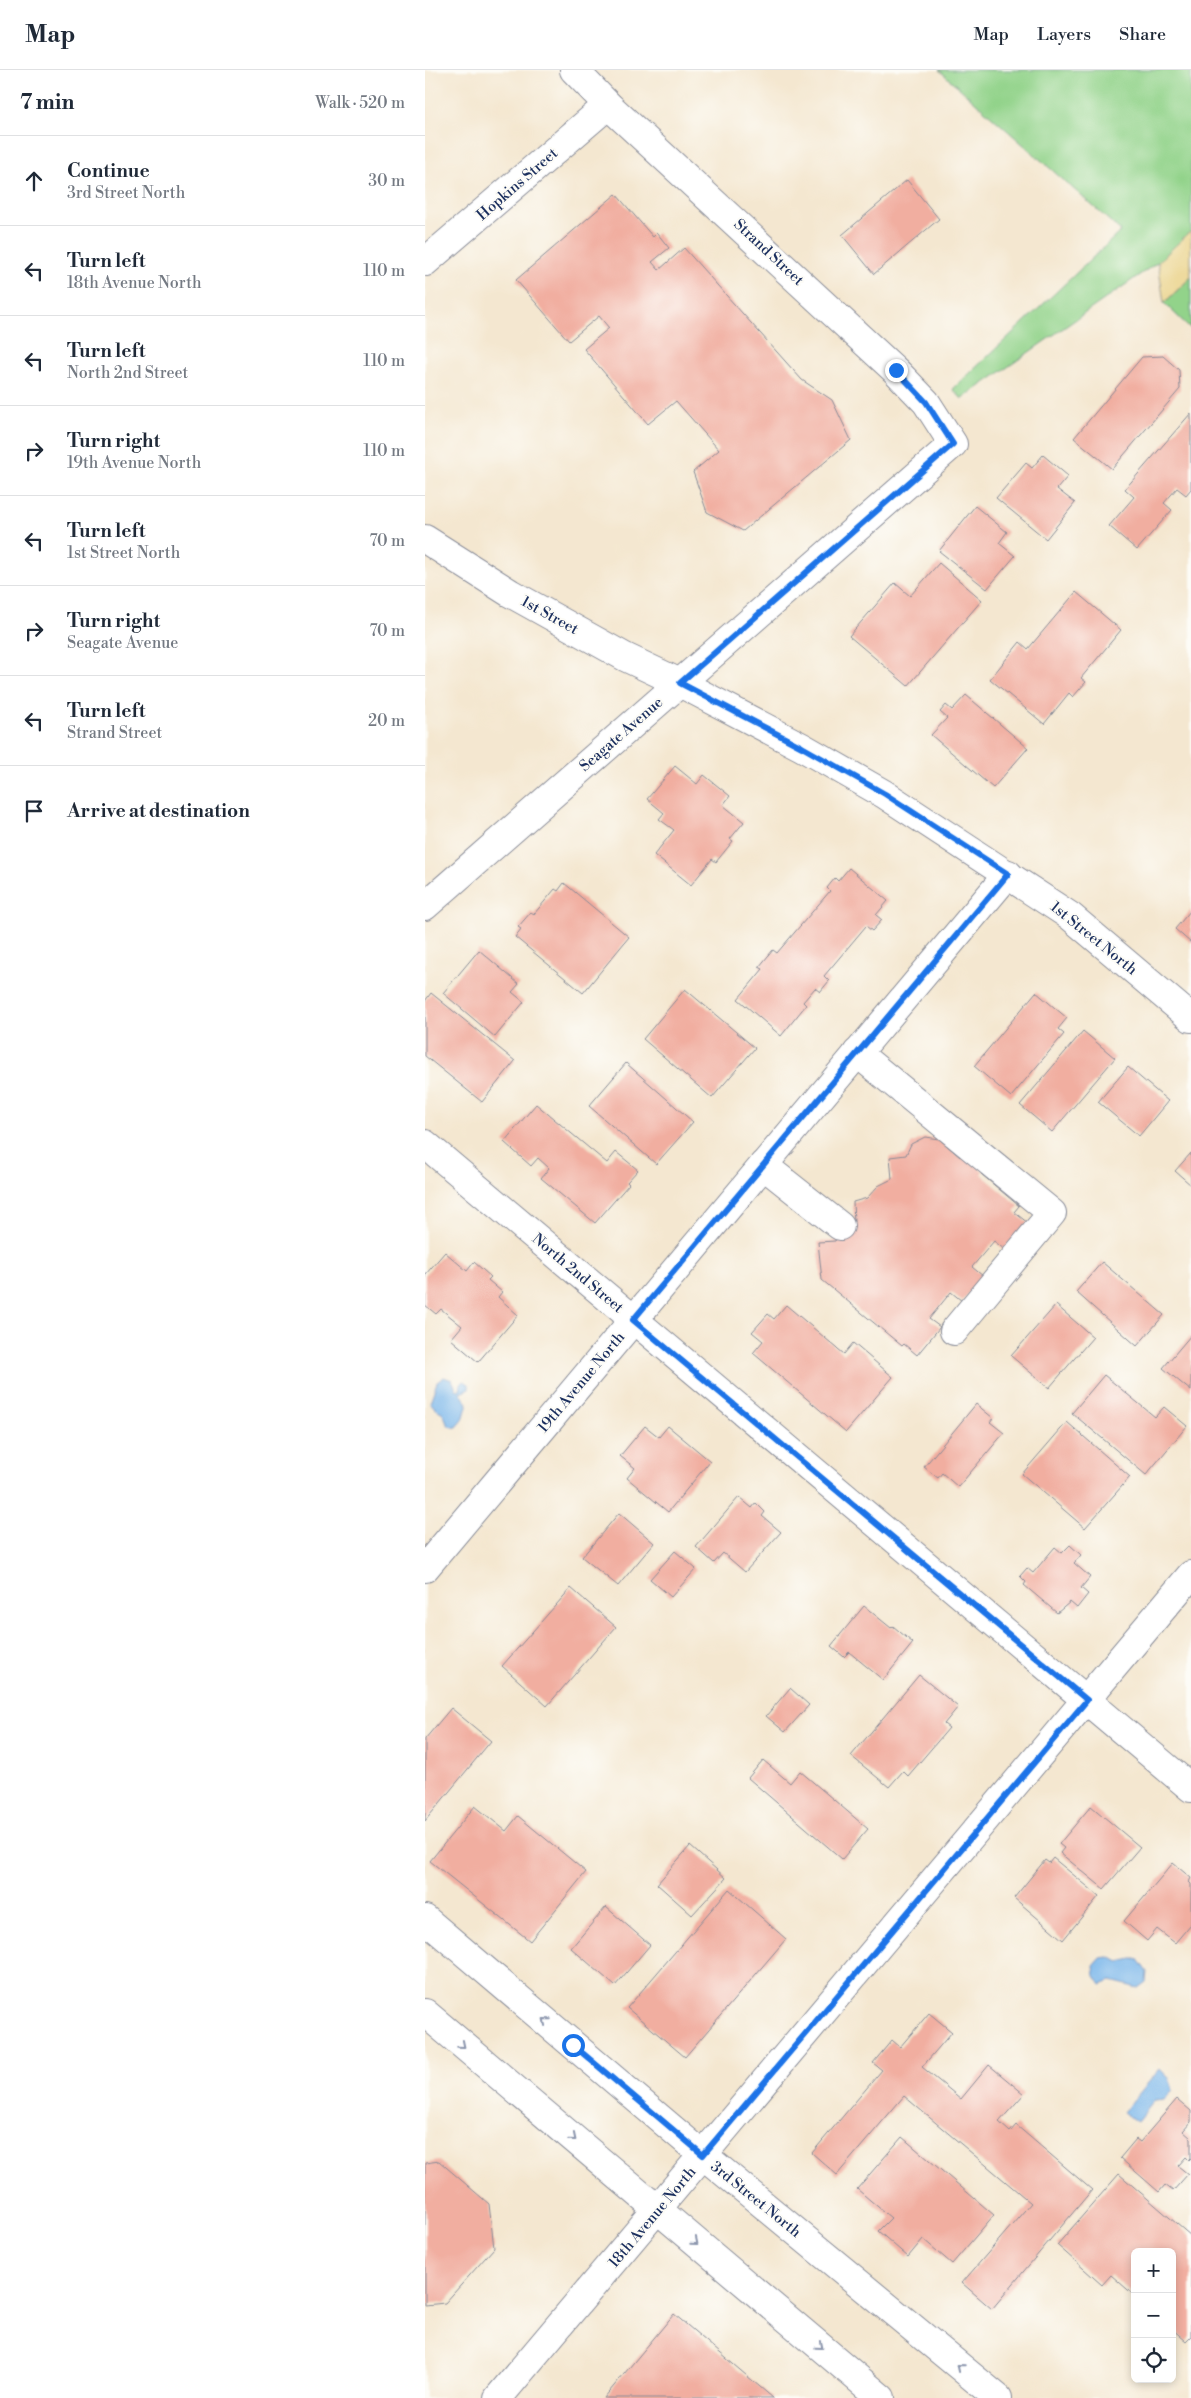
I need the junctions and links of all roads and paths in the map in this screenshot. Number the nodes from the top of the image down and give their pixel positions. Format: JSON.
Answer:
{"nodes":[{"id":1,"x":574,"y":70,"type":"edge"},
{"id":2,"x":608,"y":105,"type":"junction"},
{"id":3,"x":425,"y":262,"type":"edge"},
{"id":4,"x":953,"y":444,"type":"joint"},
{"id":5,"x":425,"y":539,"type":"edge"},
{"id":6,"x":680,"y":683,"type":"junction"},
{"id":7,"x":1008,"y":874,"type":"junction"},
{"id":8,"x":425,"y":906,"type":"edge"},
{"id":9,"x":1191,"y":1018,"type":"edge"},
{"id":10,"x":857,"y":1053,"type":"junction"},
{"id":11,"x":425,"y":1144,"type":"edge"},
{"id":12,"x":763,"y":1165,"type":"junction"},
{"id":13,"x":840,"y":1226,"type":"dead end"},
{"id":14,"x":633,"y":1320,"type":"junction"},
{"id":15,"x":954,"y":1332,"type":"dead end"},
{"id":16,"x":425,"y":1568,"type":"edge"},
{"id":17,"x":1191,"y":1575,"type":"edge"},
{"id":18,"x":1087,"y":1700,"type":"junction"},
{"id":19,"x":1191,"y":1788,"type":"edge"},
{"id":20,"x":425,"y":1919,"type":"edge"},
{"id":21,"x":425,"y":2014,"type":"edge"},
{"id":22,"x":703,"y":2155,"type":"junction"},
{"id":23,"x":658,"y":2210,"type":"junction"},
{"id":24,"x":498,"y":2398,"type":"edge"},
{"id":25,"x":881,"y":2398,"type":"edge"},
{"id":26,"x":998,"y":2398,"type":"edge"}],
"edges":[{"from":1,"to":2,"type":"street","name":"Strand Street"},
{"from":2,"to":3,"type":"street","name":"Hopkins Street"},
{"from":2,"to":4,"type":"street","name":"Strand Street"},
{"from":4,"to":6,"type":"street","name":"Seagate Avenue"},
{"from":5,"to":6,"type":"street","name":"1st Street"},
{"from":6,"to":7,"type":"street","name":"1st Street North"},
{"from":6,"to":8,"type":"street","name":"Seagate Avenue"},
{"from":7,"to":9,"type":"street","name":"1st Street North"},
{"from":7,"to":10,"type":"street","name":"19th Avenue North"},
{"from":10,"to":12,"type":"street","name":"19th Avenue North"},
{"from":10,"to":15,"type":"street"},
{"from":11,"to":14,"type":"street","name":"North 2nd Street"},
{"from":12,"to":13,"type":"street"},
{"from":12,"to":14,"type":"street","name":"19th Avenue North"},
{"from":14,"to":16,"type":"street","name":"19th Avenue North"},
{"from":14,"to":18,"type":"street","name":"North 2nd Street"},
{"from":17,"to":18,"type":"street","name":"18th Avenue North"},
{"from":18,"to":19,"type":"street","name":"North 2nd Street"},
{"from":18,"to":22,"type":"street","name":"18th Avenue North"},
{"from":22,"to":20,"type":"street","name":"3rd Street North","one_way":true},
{"from":21,"to":23,"type":"street","one_way":true},
{"from":22,"to":23,"type":"street","name":"18th Avenue North"},
{"from":26,"to":22,"type":"street","name":"3rd Street North","one_way":true},
{"from":23,"to":24,"type":"street","name":"18th Avenue North"},
{"from":23,"to":25,"type":"street","one_way":true}]}
